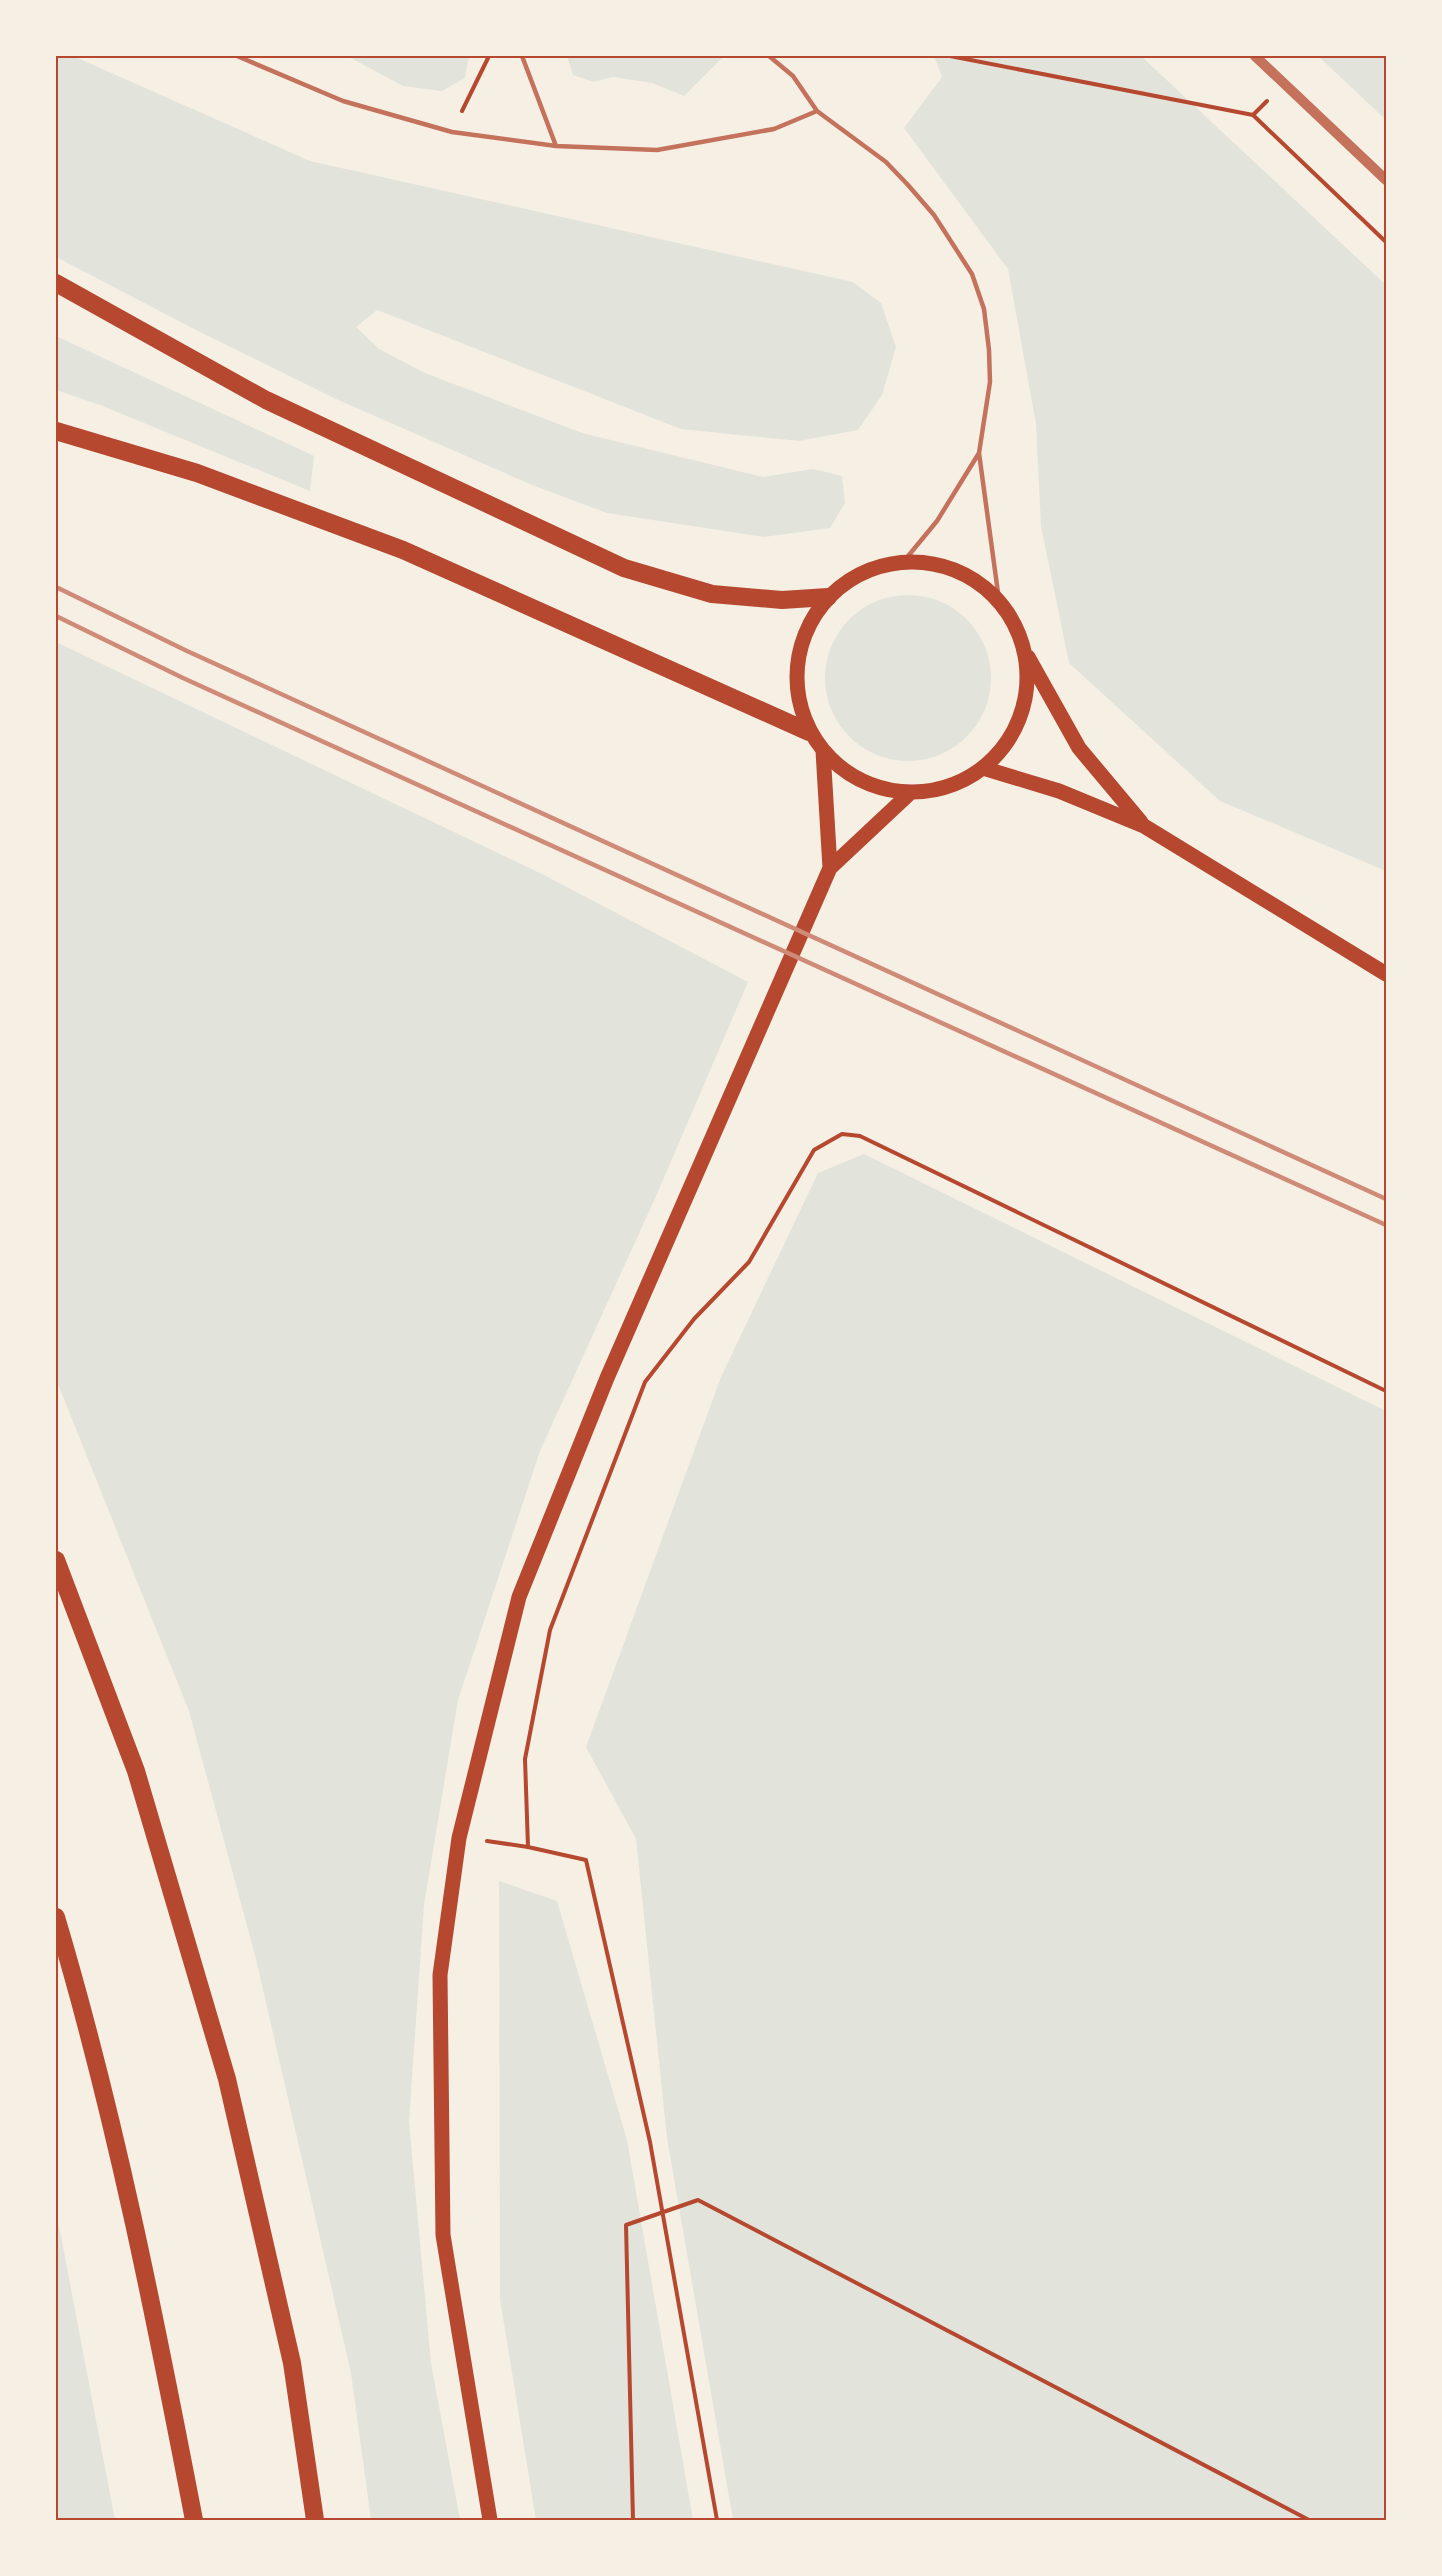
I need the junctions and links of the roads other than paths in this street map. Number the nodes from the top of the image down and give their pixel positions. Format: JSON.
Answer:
{"nodes":[{"id":1,"x":237,"y":56,"type":"edge"},
{"id":2,"x":522,"y":56,"type":"edge"},
{"id":3,"x":769,"y":56,"type":"edge"},
{"id":4,"x":1255,"y":56,"type":"edge"},
{"id":5,"x":817,"y":111,"type":"junction"},
{"id":6,"x":556,"y":146,"type":"junction"},
{"id":7,"x":1386,"y":180,"type":"edge"},
{"id":8,"x":56,"y":283,"type":"edge"},
{"id":9,"x":56,"y":431,"type":"edge"},
{"id":10,"x":979,"y":453,"type":"junction"},
{"id":11,"x":904,"y":561,"type":"junction"},
{"id":12,"x":828,"y":597,"type":"junction"},
{"id":13,"x":999,"y":600,"type":"junction"},
{"id":14,"x":1025,"y":652,"type":"junction"},
{"id":15,"x":809,"y":732,"type":"junction"},
{"id":16,"x":822,"y":752,"type":"junction"},
{"id":17,"x":983,"y":768,"type":"junction"},
{"id":18,"x":910,"y":793,"type":"junction"},
{"id":19,"x":1144,"y":826,"type":"junction"},
{"id":20,"x":830,"y":868,"type":"junction"},
{"id":21,"x":1386,"y":974,"type":"edge"},
{"id":22,"x":56,"y":1560,"type":"edge"},
{"id":23,"x":56,"y":1917,"type":"edge"},
{"id":24,"x":194,"y":2520,"type":"edge"},
{"id":25,"x":315,"y":2520,"type":"edge"},
{"id":26,"x":490,"y":2520,"type":"edge"}],
"edges":[{"from":1,"to":6,"type":"lane"},
{"from":2,"to":6,"type":"lane"},
{"from":3,"to":5,"type":"lane"},
{"from":4,"to":7,"type":"street"},
{"from":5,"to":6,"type":"lane"},
{"from":5,"to":10,"type":"lane"},
{"from":8,"to":12,"type":"highway"},
{"from":9,"to":15,"type":"highway"},
{"from":10,"to":11,"type":"lane"},
{"from":10,"to":13,"type":"lane"},
{"from":11,"to":12,"type":"main road"},
{"from":11,"to":13,"type":"main road"},
{"from":12,"to":15,"type":"main road"},
{"from":13,"to":14,"type":"main road"},
{"from":14,"to":17,"type":"main road"},
{"from":14,"to":19,"type":"main road"},
{"from":15,"to":16,"type":"main road"},
{"from":16,"to":18,"type":"main road"},
{"from":16,"to":20,"type":"main road"},
{"from":17,"to":18,"type":"main road"},
{"from":17,"to":19,"type":"main road"},
{"from":18,"to":20,"type":"main road"},
{"from":19,"to":21,"type":"main road"},
{"from":20,"to":26,"type":"main road"},
{"from":22,"to":25,"type":"highway"},
{"from":23,"to":24,"type":"highway"}]}
